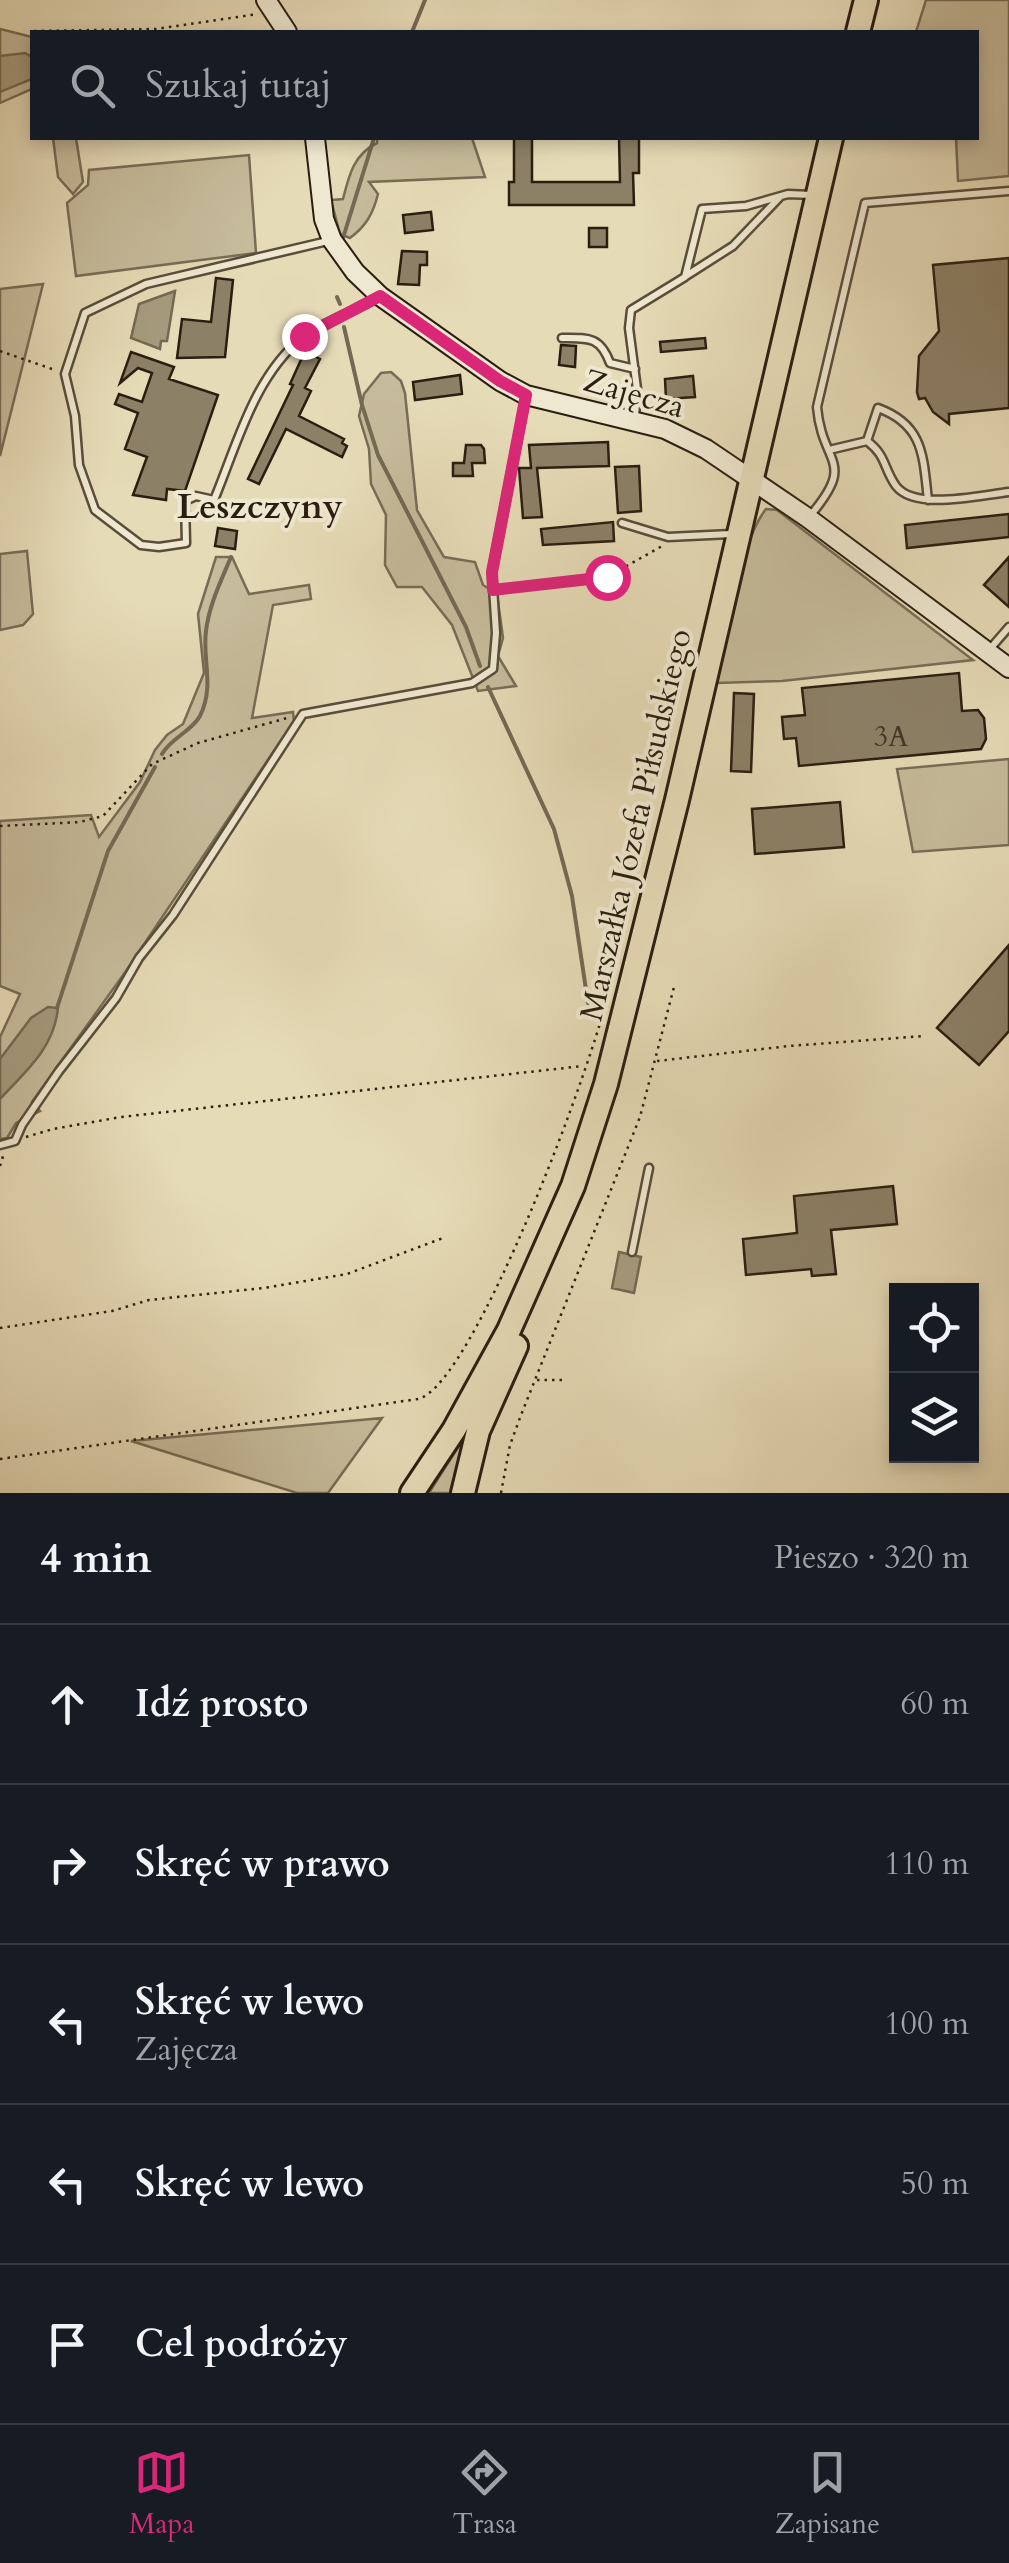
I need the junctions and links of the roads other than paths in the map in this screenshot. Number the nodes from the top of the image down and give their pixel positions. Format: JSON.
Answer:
{"nodes":[{"id":1,"x":866,"y":0,"type":"edge"},
{"id":2,"x":270,"y":6,"type":"edge"},
{"id":3,"x":286,"y":30,"type":"edge"},
{"id":4,"x":858,"y":30,"type":"edge"},
{"id":5,"x":315,"y":140,"type":"edge"},
{"id":6,"x":831,"y":140,"type":"edge"},
{"id":7,"x":1009,"y":191,"type":"edge"},
{"id":8,"x":818,"y":194,"type":"junction"},
{"id":9,"x":780,"y":197,"type":"junction"},
{"id":10,"x":332,"y":240,"type":"junction"},
{"id":11,"x":686,"y":277,"type":"junction"},
{"id":12,"x":380,"y":296,"type":"junction"},
{"id":13,"x":562,"y":338,"type":"dead end"},
{"id":14,"x":635,"y":369,"type":"junction"},
{"id":15,"x":526,"y":395,"type":"junction"},
{"id":16,"x":634,"y":422,"type":"junction"},
{"id":17,"x":866,"y":441,"type":"junction"},
{"id":18,"x":830,"y":450,"type":"junction"},
{"id":19,"x":751,"y":478,"type":"junction"},
{"id":20,"x":1009,"y":492,"type":"edge"},
{"id":21,"x":928,"y":500,"type":"junction"},
{"id":22,"x":808,"y":518,"type":"junction"},
{"id":23,"x":622,"y":523,"type":"dead end"},
{"id":24,"x":738,"y":534,"type":"junction"},
{"id":25,"x":1009,"y":627,"type":"edge"},
{"id":26,"x":989,"y":651,"type":"junction"},
{"id":27,"x":1009,"y":668,"type":"edge"},
{"id":28,"x":0,"y":1144,"type":"edge"},
{"id":29,"x":649,"y":1168,"type":"dead end"},
{"id":30,"x":573,"y":1186,"type":"junction"},
{"id":31,"x":632,"y":1252,"type":"dead end"},
{"id":32,"x":412,"y":1493,"type":"edge"},
{"id":33,"x":463,"y":1493,"type":"edge"}],
"edges":[{"from":1,"to":4,"type":"highway"},
{"from":2,"to":3,"type":"street"},
{"from":5,"to":10,"type":"street","name":"Zajęcza"},
{"from":6,"to":8,"type":"highway","name":"Marszałka Józefa Piłsudskiego"},
{"from":7,"to":18,"type":"lane"},
{"from":8,"to":9,"type":"lane"},
{"from":8,"to":19,"type":"highway","name":"Marszałka Józefa Piłsudskiego"},
{"from":9,"to":11,"type":"lane"},
{"from":9,"to":11,"type":"lane"},
{"from":10,"to":12,"type":"street","name":"Zajęcza"},
{"from":10,"to":12,"type":"lane"},
{"from":11,"to":14,"type":"lane"},
{"from":12,"to":15,"type":"street","name":"Zajęcza"},
{"from":13,"to":14,"type":"lane"},
{"from":14,"to":16,"type":"lane"},
{"from":15,"to":16,"type":"street","name":"Zajęcza"},
{"from":15,"to":28,"type":"lane"},
{"from":16,"to":19,"type":"street","name":"Zajęcza"},
{"from":17,"to":18,"type":"lane"},
{"from":17,"to":21,"type":"lane"},
{"from":17,"to":21,"type":"lane"},
{"from":18,"to":22,"type":"lane"},
{"from":19,"to":22,"type":"street","name":"Zajęcza"},
{"from":19,"to":24,"type":"highway","name":"Marszałka Józefa Piłsudskiego"},
{"from":20,"to":21,"type":"lane"},
{"from":22,"to":26,"type":"street","name":"Zajęcza"},
{"from":23,"to":24,"type":"lane"},
{"from":24,"to":30,"type":"highway","name":"Marszałka Józefa Piłsudskiego"},
{"from":25,"to":26,"type":"lane"},
{"from":26,"to":27,"type":"street","name":"Zajęcza"},
{"from":29,"to":31,"type":"lane"},
{"from":30,"to":32,"type":"highway","name":"Marszałka Józefa Piłsudskiego"},
{"from":30,"to":33,"type":"highway"}]}
